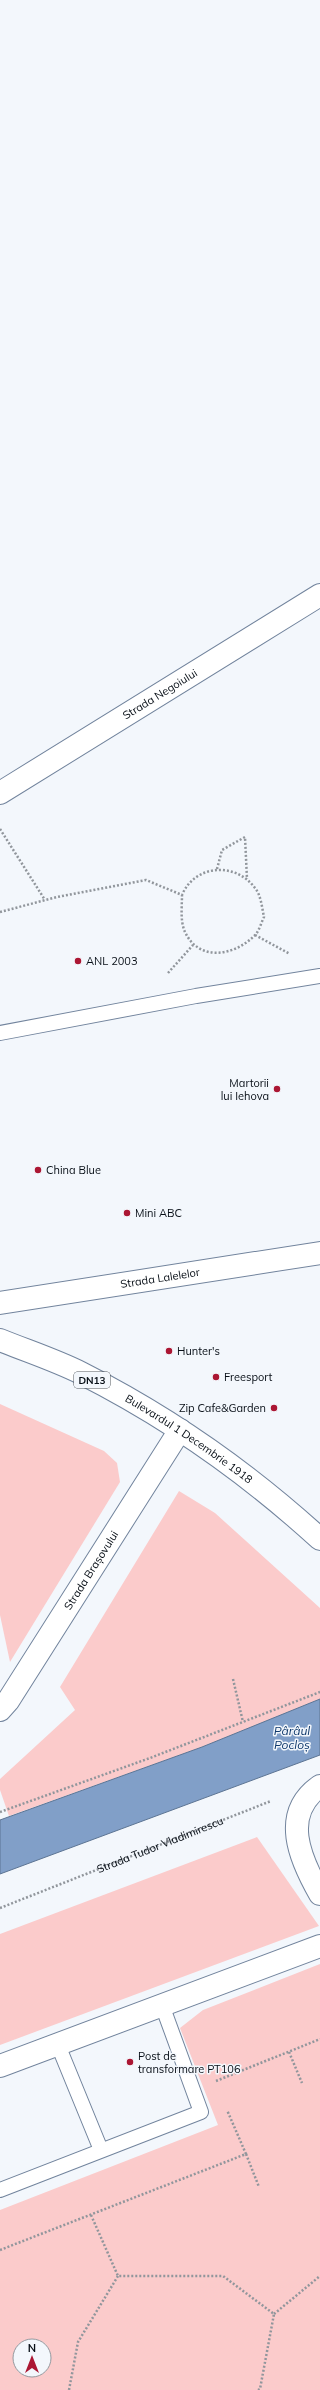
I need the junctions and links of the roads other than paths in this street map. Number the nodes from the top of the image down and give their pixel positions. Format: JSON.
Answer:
{"nodes":[{"id":1,"x":320,"y":595,"type":"edge"},
{"id":2,"x":0,"y":793,"type":"edge"},
{"id":3,"x":320,"y":976,"type":"edge"},
{"id":4,"x":0,"y":1033,"type":"edge"},
{"id":5,"x":320,"y":1252,"type":"edge"},
{"id":6,"x":0,"y":1303,"type":"edge"},
{"id":7,"x":0,"y":1340,"type":"edge"},
{"id":8,"x":180,"y":1430,"type":"junction"},
{"id":9,"x":320,"y":1539,"type":"edge"},
{"id":10,"x":0,"y":1710,"type":"edge"},
{"id":11,"x":320,"y":1786,"type":"edge"},
{"id":12,"x":320,"y":1894,"type":"edge"},
{"id":13,"x":320,"y":1946,"type":"edge"},
{"id":14,"x":162,"y":2006,"type":"junction"},
{"id":15,"x":58,"y":2045,"type":"junction"},
{"id":16,"x":0,"y":2066,"type":"edge"},
{"id":17,"x":102,"y":2150,"type":"junction"},
{"id":18,"x":0,"y":2190,"type":"edge"}],
"edges":[{"from":1,"to":2,"type":"street","name":"Strada Negoiului"},
{"from":3,"to":4,"type":"lane"},
{"from":5,"to":6,"type":"street","name":"Strada Lalelelor"},
{"from":7,"to":8,"type":"street","name":"Bulevardul 1 Decembrie 1918","number":"DN13"},
{"from":8,"to":9,"type":"street","name":"Bulevardul 1 Decembrie 1918","number":"DN13"},
{"from":8,"to":10,"type":"street","name":"Strada Brașovului"},
{"from":11,"to":12,"type":"street"},
{"from":13,"to":14,"type":"street"},
{"from":14,"to":15,"type":"street"},
{"from":14,"to":17,"type":"lane"},
{"from":15,"to":16,"type":"street"},
{"from":15,"to":17,"type":"lane"},
{"from":17,"to":18,"type":"lane"}]}
